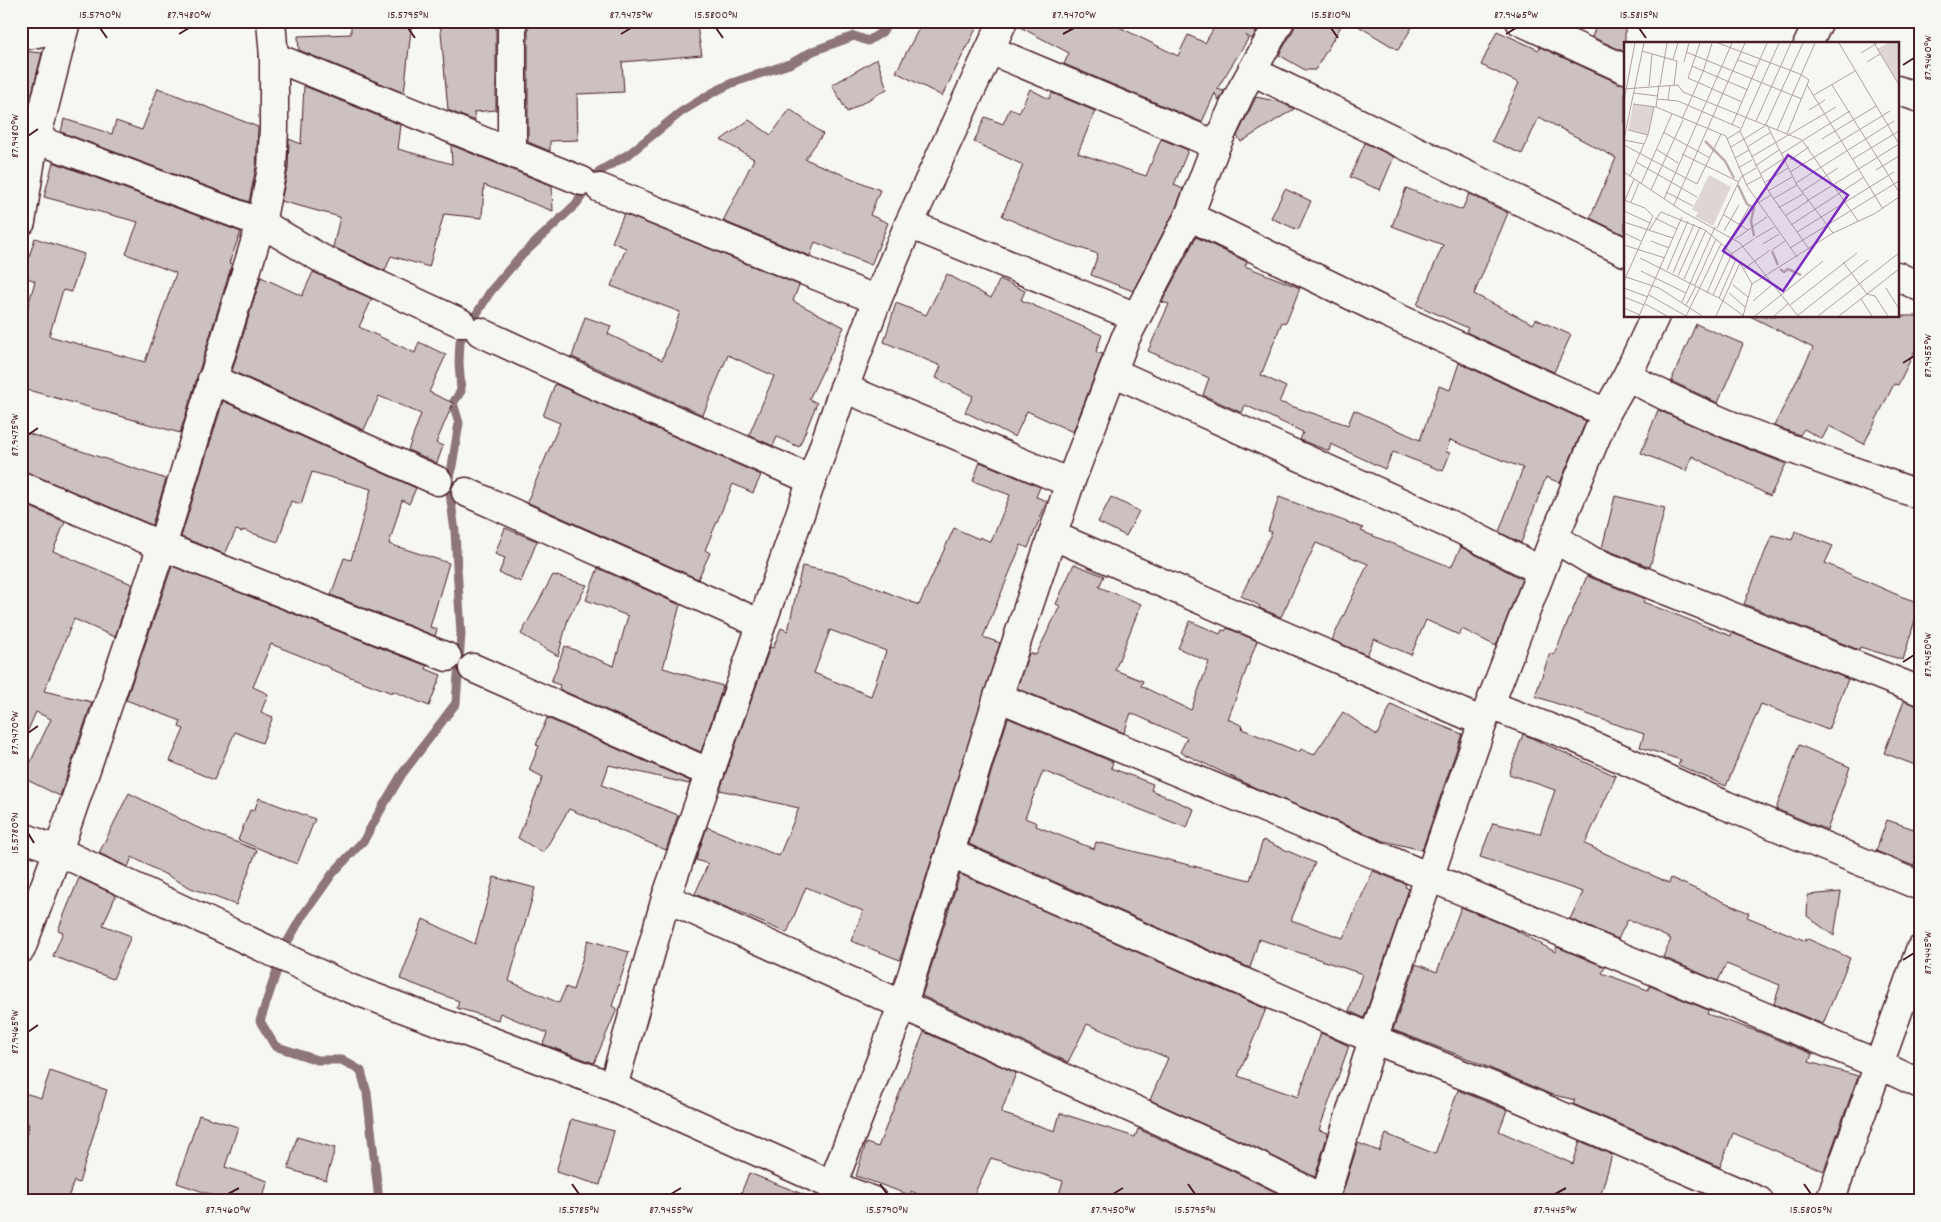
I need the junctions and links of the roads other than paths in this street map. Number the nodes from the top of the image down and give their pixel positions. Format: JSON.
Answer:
{"nodes":[{"id":1,"x":271,"y":21,"type":"edge"},
{"id":2,"x":512,"y":21,"type":"edge"},
{"id":3,"x":1003,"y":21,"type":"edge"},
{"id":4,"x":1280,"y":21,"type":"edge"},
{"id":5,"x":1520,"y":21,"type":"edge"},
{"id":6,"x":1819,"y":21,"type":"edge"},
{"id":7,"x":65,"y":25,"type":"edge"},
{"id":8,"x":21,"y":36,"type":"edge"},
{"id":9,"x":1809,"y":42,"type":"edge"},
{"id":10,"x":990,"y":50,"type":"junction"},
{"id":11,"x":274,"y":57,"type":"junction"},
{"id":12,"x":1624,"y":69,"type":"edge"},
{"id":13,"x":1252,"y":71,"type":"junction"},
{"id":14,"x":1898,"y":90,"type":"edge"},
{"id":15,"x":1920,"y":98,"type":"edge"},
{"id":16,"x":1216,"y":145,"type":"junction"},
{"id":17,"x":512,"y":152,"type":"junction"},
{"id":18,"x":29,"y":153,"type":"edge"},
{"id":19,"x":1189,"y":216,"type":"junction"},
{"id":20,"x":21,"y":222,"type":"edge"},
{"id":21,"x":260,"y":223,"type":"junction"},
{"id":22,"x":909,"y":224,"type":"junction"},
{"id":23,"x":1624,"y":252,"type":"edge"},
{"id":24,"x":1898,"y":276,"type":"edge"},
{"id":25,"x":1920,"y":287,"type":"edge"},
{"id":26,"x":877,"y":300,"type":"junction"},
{"id":27,"x":1136,"y":317,"type":"junction"},
{"id":28,"x":1654,"y":318,"type":"edge"},
{"id":29,"x":1113,"y":372,"type":"junction"},
{"id":30,"x":1627,"y":376,"type":"junction"},
{"id":31,"x":212,"y":379,"type":"junction"},
{"id":32,"x":844,"y":388,"type":"junction"},
{"id":33,"x":1606,"y":413,"type":"junction"},
{"id":34,"x":812,"y":480,"type":"junction"},
{"id":35,"x":438,"y":481,"type":"dead end"},
{"id":36,"x":1070,"y":483,"type":"junction"},
{"id":37,"x":21,"y":486,"type":"edge"},
{"id":38,"x":466,"y":492,"type":"dead end"},
{"id":39,"x":1920,"y":495,"type":"edge"},
{"id":40,"x":1054,"y":536,"type":"junction"},
{"id":41,"x":1554,"y":538,"type":"junction"},
{"id":42,"x":162,"y":546,"type":"junction"},
{"id":43,"x":1541,"y":571,"type":"junction"},
{"id":44,"x":761,"y":624,"type":"junction"},
{"id":45,"x":447,"y":656,"type":"dead end"},
{"id":46,"x":473,"y":668,"type":"dead end"},
{"id":47,"x":1920,"y":691,"type":"edge"},
{"id":48,"x":998,"y":697,"type":"junction"},
{"id":49,"x":1487,"y":714,"type":"junction"},
{"id":50,"x":710,"y":773,"type":"junction"},
{"id":51,"x":21,"y":836,"type":"edge"},
{"id":52,"x":58,"y":851,"type":"junction"},
{"id":53,"x":950,"y":853,"type":"junction"},
{"id":54,"x":1429,"y":878,"type":"junction"},
{"id":55,"x":1920,"y":886,"type":"edge"},
{"id":56,"x":666,"y":898,"type":"junction"},
{"id":57,"x":21,"y":949,"type":"edge"},
{"id":58,"x":1920,"y":950,"type":"edge"},
{"id":59,"x":903,"y":1004,"type":"junction"},
{"id":60,"x":1373,"y":1039,"type":"junction"},
{"id":61,"x":1880,"y":1065,"type":"junction"},
{"id":62,"x":1920,"y":1084,"type":"edge"},
{"id":63,"x":612,"y":1087,"type":"junction"},
{"id":64,"x":832,"y":1185,"type":"junction"},
{"id":65,"x":1326,"y":1200,"type":"edge"},
{"id":66,"x":873,"y":1201,"type":"edge"},
{"id":67,"x":1759,"y":1201,"type":"edge"},
{"id":68,"x":1830,"y":1201,"type":"edge"}],
"edges":[{"from":1,"to":11,"type":"street"},
{"from":2,"to":17,"type":"street"},
{"from":3,"to":10,"type":"street"},
{"from":4,"to":13,"type":"street"},
{"from":5,"to":12,"type":"street"},
{"from":6,"to":9,"type":"street"},
{"from":7,"to":8,"type":"street"},
{"from":7,"to":18,"type":"street"},
{"from":10,"to":16,"type":"street"},
{"from":10,"to":22,"type":"street"},
{"from":11,"to":17,"type":"street"},
{"from":11,"to":21,"type":"street"},
{"from":13,"to":16,"type":"street"},
{"from":13,"to":23,"type":"street"},
{"from":14,"to":15,"type":"street"},
{"from":16,"to":19,"type":"street"},
{"from":17,"to":26,"type":"street"},
{"from":18,"to":20,"type":"street"},
{"from":18,"to":21,"type":"street"},
{"from":19,"to":27,"type":"street"},
{"from":19,"to":33,"type":"street"},
{"from":21,"to":31,"type":"street"},
{"from":21,"to":34,"type":"street"},
{"from":22,"to":26,"type":"street"},
{"from":22,"to":27,"type":"street"},
{"from":24,"to":25,"type":"street"},
{"from":26,"to":32,"type":"street"},
{"from":27,"to":29,"type":"street"},
{"from":28,"to":30,"type":"street"},
{"from":29,"to":36,"type":"street"},
{"from":29,"to":43,"type":"street"},
{"from":30,"to":33,"type":"street"},
{"from":30,"to":39,"type":"street"},
{"from":31,"to":35,"type":"street"},
{"from":31,"to":42,"type":"street"},
{"from":32,"to":34,"type":"street"},
{"from":32,"to":36,"type":"street"},
{"from":33,"to":41,"type":"street"},
{"from":34,"to":44,"type":"street"},
{"from":36,"to":40,"type":"street"},
{"from":37,"to":42,"type":"street"},
{"from":38,"to":44,"type":"street"},
{"from":40,"to":48,"type":"street"},
{"from":40,"to":49,"type":"street"},
{"from":41,"to":43,"type":"street"},
{"from":41,"to":47,"type":"street"},
{"from":42,"to":45,"type":"street"},
{"from":42,"to":52,"type":"street"},
{"from":43,"to":49,"type":"street"},
{"from":44,"to":50,"type":"street"},
{"from":46,"to":50,"type":"street"},
{"from":48,"to":53,"type":"street"},
{"from":48,"to":54,"type":"street"},
{"from":49,"to":54,"type":"street"},
{"from":49,"to":55,"type":"street"},
{"from":50,"to":56,"type":"street"},
{"from":51,"to":52,"type":"street"},
{"from":52,"to":57,"type":"street"},
{"from":52,"to":63,"type":"street"},
{"from":53,"to":59,"type":"street"},
{"from":53,"to":60,"type":"street"},
{"from":54,"to":60,"type":"street"},
{"from":54,"to":61,"type":"street"},
{"from":56,"to":59,"type":"street"},
{"from":56,"to":63,"type":"street"},
{"from":58,"to":61,"type":"street"},
{"from":59,"to":64,"type":"street"},
{"from":59,"to":65,"type":"street"},
{"from":60,"to":65,"type":"street"},
{"from":60,"to":67,"type":"street"},
{"from":61,"to":62,"type":"street"},
{"from":61,"to":68,"type":"street"},
{"from":63,"to":64,"type":"street"},
{"from":64,"to":66,"type":"street"}]}
